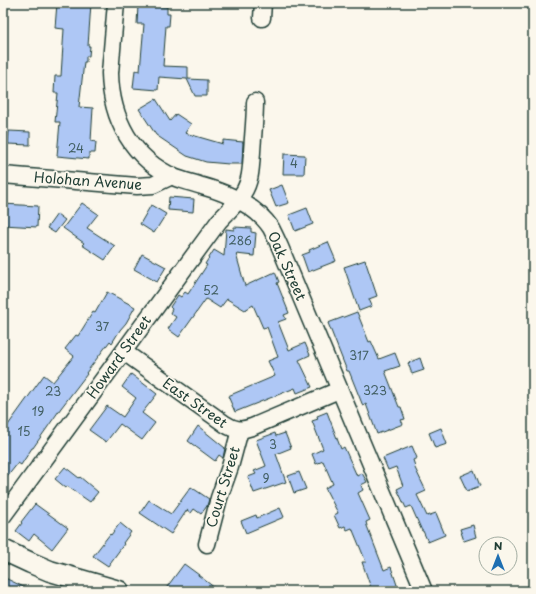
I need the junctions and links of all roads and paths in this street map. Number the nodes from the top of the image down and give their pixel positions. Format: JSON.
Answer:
{"nodes":[{"id":1,"x":116,"y":3,"type":"edge"},
{"id":2,"x":255,"y":102,"type":"dead end"},
{"id":3,"x":3,"y":175,"type":"edge"},
{"id":4,"x":172,"y":176,"type":"junction"},
{"id":5,"x":238,"y":200,"type":"junction"},
{"id":6,"x":124,"y":352,"type":"junction"},
{"id":7,"x":339,"y":390,"type":"junction"},
{"id":8,"x":240,"y":430,"type":"junction"},
{"id":9,"x":3,"y":516,"type":"edge"},
{"id":10,"x":207,"y":544,"type":"dead end"},
{"id":11,"x":3,"y":550,"type":"edge"},
{"id":12,"x":119,"y":591,"type":"edge"},
{"id":13,"x":424,"y":591,"type":"edge"}],
"edges":[{"from":1,"to":4,"type":"street","name":"Oak Street"},
{"from":2,"to":5,"type":"street","name":"Howard Street"},
{"from":3,"to":4,"type":"street","name":"Holohan Avenue"},
{"from":4,"to":5,"type":"street","name":"Oak Street"},
{"from":5,"to":6,"type":"street","name":"Howard Street"},
{"from":5,"to":7,"type":"street","name":"Oak Street"},
{"from":6,"to":8,"type":"street","name":"East Street"},
{"from":6,"to":9,"type":"street","name":"Howard Street"},
{"from":7,"to":8,"type":"street","name":"East Street"},
{"from":7,"to":13,"type":"street","name":"Oak Street"},
{"from":8,"to":10,"type":"street","name":"Court Street"},
{"from":11,"to":12,"type":"main road"}]}
